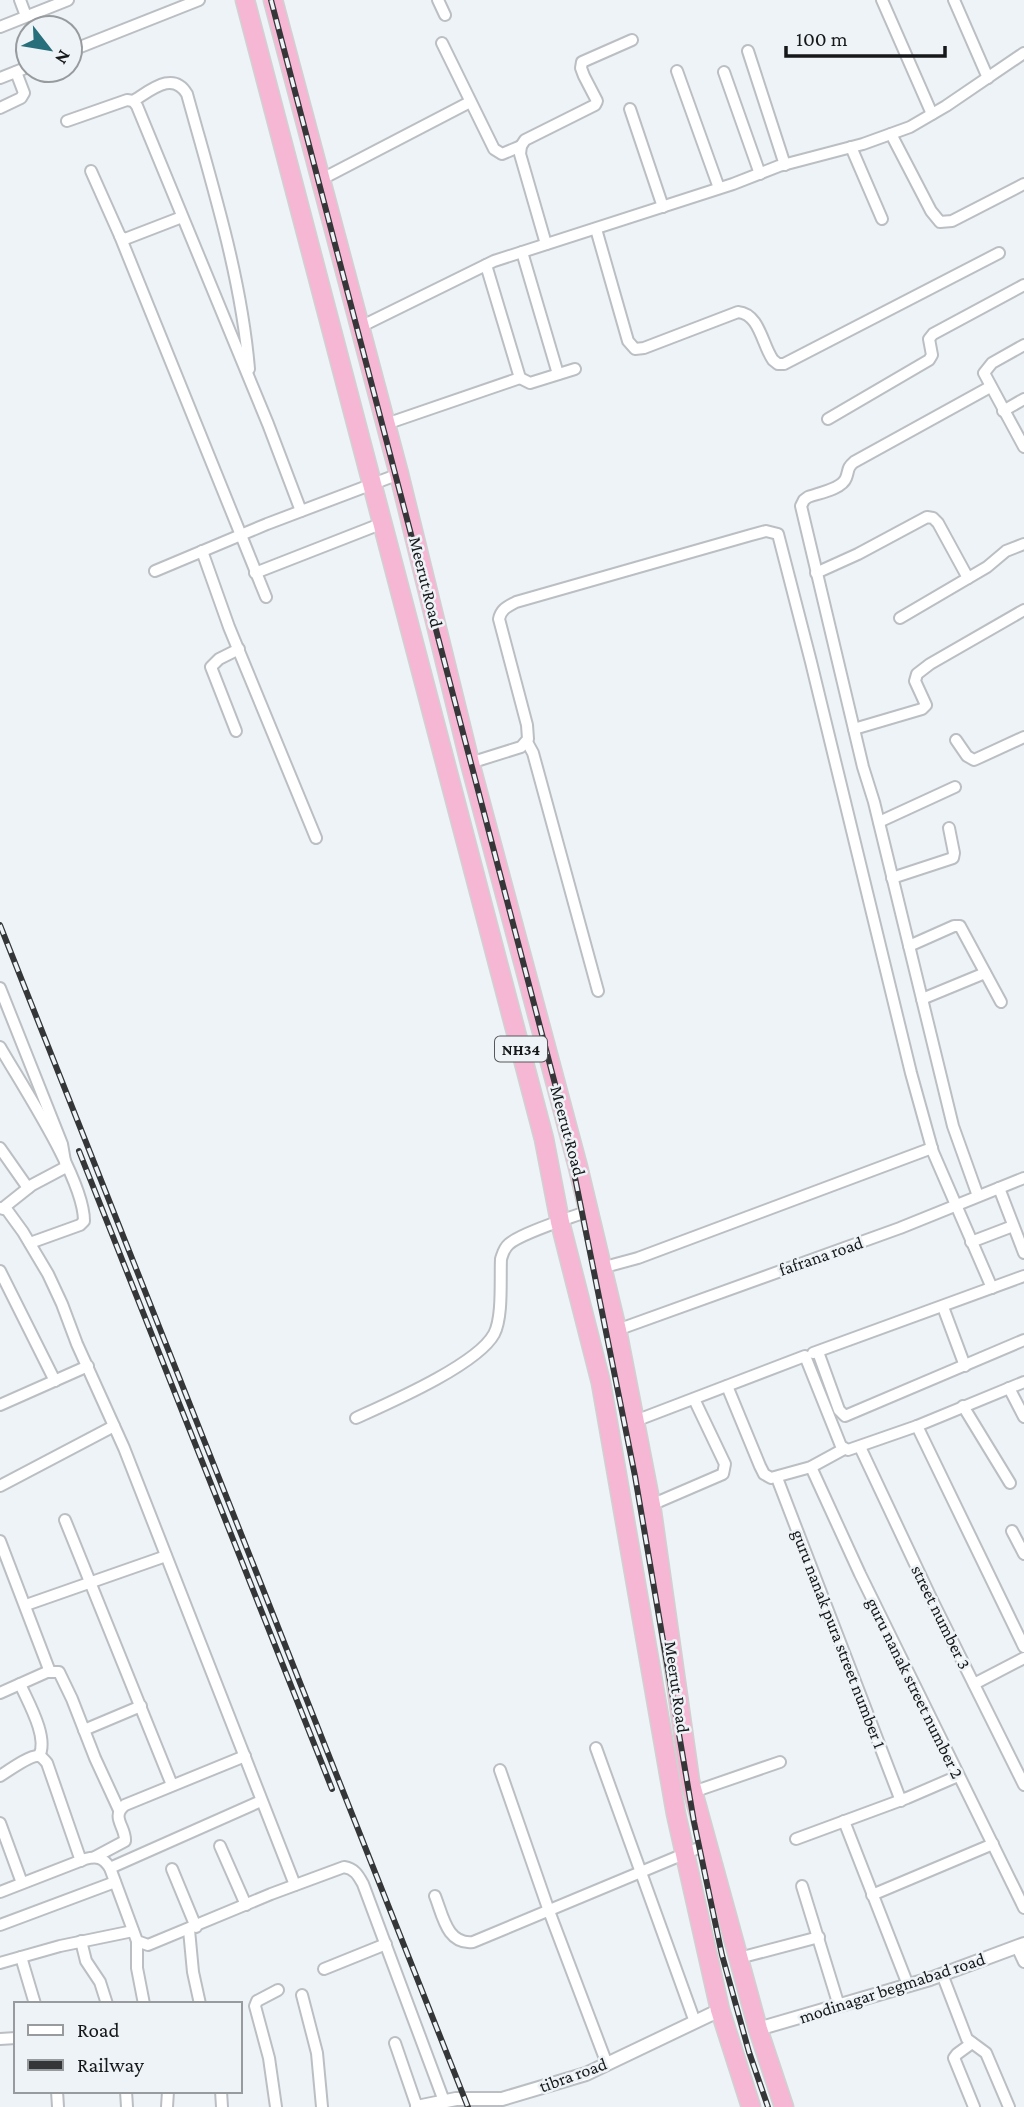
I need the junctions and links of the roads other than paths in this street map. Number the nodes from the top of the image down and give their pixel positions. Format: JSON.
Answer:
{"nodes":[{"id":1,"x":68,"y":0,"type":"edge"},
{"id":2,"x":199,"y":0,"type":"edge"},
{"id":3,"x":245,"y":0,"type":"edge"},
{"id":4,"x":272,"y":0,"type":"edge"},
{"id":5,"x":438,"y":0,"type":"edge"},
{"id":6,"x":881,"y":0,"type":"edge"},
{"id":7,"x":954,"y":0,"type":"edge"},
{"id":8,"x":31,"y":14,"type":"edge"},
{"id":9,"x":445,"y":15,"type":"dead end"},
{"id":10,"x":632,"y":40,"type":"dead end"},
{"id":11,"x":442,"y":43,"type":"dead end"},
{"id":12,"x":84,"y":45,"type":"edge"},
{"id":13,"x":748,"y":51,"type":"dead end"},
{"id":14,"x":1024,"y":53,"type":"edge"},
{"id":15,"x":677,"y":71,"type":"dead end"},
{"id":16,"x":724,"y":72,"type":"dead end"},
{"id":17,"x":988,"y":78,"type":"junction"},
{"id":18,"x":21,"y":84,"type":"edge"},
{"id":19,"x":133,"y":102,"type":"junction"},
{"id":20,"x":470,"y":102,"type":"junction"},
{"id":21,"x":0,"y":108,"type":"edge"},
{"id":22,"x":630,"y":109,"type":"dead end"},
{"id":23,"x":932,"y":114,"type":"junction"},
{"id":24,"x":67,"y":121,"type":"dead end"},
{"id":25,"x":891,"y":134,"type":"junction"},
{"id":26,"x":521,"y":146,"type":"junction"},
{"id":27,"x":851,"y":147,"type":"junction"},
{"id":28,"x":785,"y":164,"type":"junction"},
{"id":29,"x":91,"y":171,"type":"dead end"},
{"id":30,"x":760,"y":174,"type":"junction"},
{"id":31,"x":320,"y":180,"type":"junction"},
{"id":32,"x":1024,"y":184,"type":"edge"},
{"id":33,"x":719,"y":188,"type":"junction"},
{"id":34,"x":663,"y":207,"type":"junction"},
{"id":35,"x":182,"y":217,"type":"junction"},
{"id":36,"x":882,"y":219,"type":"dead end"},
{"id":37,"x":596,"y":229,"type":"junction"},
{"id":38,"x":120,"y":236,"type":"junction"},
{"id":39,"x":546,"y":244,"type":"junction"},
{"id":40,"x":522,"y":252,"type":"junction"},
{"id":41,"x":999,"y":253,"type":"dead end"},
{"id":42,"x":486,"y":265,"type":"junction"},
{"id":43,"x":1024,"y":285,"type":"edge"},
{"id":44,"x":360,"y":327,"type":"junction"},
{"id":45,"x":1024,"y":345,"type":"edge"},
{"id":46,"x":575,"y":369,"type":"dead end"},
{"id":47,"x":558,"y":374,"type":"junction"},
{"id":48,"x":520,"y":378,"type":"junction"},
{"id":49,"x":250,"y":379,"type":"junction"},
{"id":50,"x":990,"y":387,"type":"junction"},
{"id":51,"x":1024,"y":399,"type":"edge"},
{"id":52,"x":1003,"y":411,"type":"junction"},
{"id":53,"x":828,"y":419,"type":"dead end"},
{"id":54,"x":386,"y":424,"type":"junction"},
{"id":55,"x":1024,"y":447,"type":"edge"},
{"id":56,"x":399,"y":474,"type":"junction"},
{"id":57,"x":373,"y":484,"type":"junction"},
{"id":58,"x":302,"y":511,"type":"junction"},
{"id":59,"x":383,"y":523,"type":"junction"},
{"id":60,"x":241,"y":535,"type":"junction"},
{"id":61,"x":1024,"y":544,"type":"edge"},
{"id":62,"x":202,"y":551,"type":"junction"},
{"id":63,"x":155,"y":571,"type":"dead end"},
{"id":64,"x":255,"y":573,"type":"junction"},
{"id":65,"x":816,"y":573,"type":"junction"},
{"id":66,"x":968,"y":578,"type":"junction"},
{"id":67,"x":266,"y":597,"type":"dead end"},
{"id":68,"x":1024,"y":610,"type":"edge"},
{"id":69,"x":900,"y":618,"type":"dead end"},
{"id":70,"x":239,"y":649,"type":"junction"},
{"id":71,"x":854,"y":729,"type":"junction"},
{"id":72,"x":236,"y":731,"type":"dead end"},
{"id":73,"x":1024,"y":737,"type":"edge"},
{"id":74,"x":956,"y":740,"type":"dead end"},
{"id":75,"x":527,"y":742,"type":"junction"},
{"id":76,"x":470,"y":763,"type":"junction"},
{"id":77,"x":955,"y":787,"type":"dead end"},
{"id":78,"x":879,"y":822,"type":"junction"},
{"id":79,"x":949,"y":828,"type":"dead end"},
{"id":80,"x":316,"y":838,"type":"dead end"},
{"id":81,"x":892,"y":878,"type":"junction"},
{"id":82,"x":909,"y":946,"type":"junction"},
{"id":83,"x":985,"y":973,"type":"junction"},
{"id":84,"x":0,"y":988,"type":"edge"},
{"id":85,"x":598,"y":991,"type":"dead end"},
{"id":86,"x":922,"y":999,"type":"junction"},
{"id":87,"x":1000,"y":1002,"type":"dead end"},
{"id":88,"x":0,"y":1047,"type":"edge"},
{"id":89,"x":572,"y":1145,"type":"junction"},
{"id":90,"x":0,"y":1148,"type":"edge"},
{"id":91,"x":932,"y":1148,"type":"junction"},
{"id":92,"x":547,"y":1153,"type":"junction"},
{"id":93,"x":66,"y":1167,"type":"junction"},
{"id":94,"x":1024,"y":1178,"type":"edge"},
{"id":95,"x":28,"y":1188,"type":"junction"},
{"id":96,"x":999,"y":1188,"type":"junction"},
{"id":97,"x":978,"y":1196,"type":"junction"},
{"id":98,"x":954,"y":1205,"type":"junction"},
{"id":99,"x":1,"y":1208,"type":"edge"},
{"id":100,"x":588,"y":1211,"type":"junction"},
{"id":101,"x":560,"y":1223,"type":"junction"},
{"id":102,"x":1013,"y":1226,"type":"junction"},
{"id":103,"x":971,"y":1242,"type":"junction"},
{"id":104,"x":30,"y":1243,"type":"junction"},
{"id":105,"x":1024,"y":1253,"type":"edge"},
{"id":106,"x":600,"y":1268,"type":"junction"},
{"id":107,"x":0,"y":1271,"type":"edge"},
{"id":108,"x":1024,"y":1276,"type":"edge"},
{"id":109,"x":992,"y":1288,"type":"junction"},
{"id":110,"x":943,"y":1307,"type":"junction"},
{"id":111,"x":617,"y":1330,"type":"junction"},
{"id":112,"x":1024,"y":1340,"type":"edge"},
{"id":113,"x":818,"y":1352,"type":"junction"},
{"id":114,"x":805,"y":1356,"type":"junction"},
{"id":115,"x":88,"y":1366,"type":"junction"},
{"id":116,"x":965,"y":1366,"type":"junction"},
{"id":117,"x":55,"y":1381,"type":"junction"},
{"id":118,"x":1024,"y":1382,"type":"edge"},
{"id":119,"x":727,"y":1386,"type":"junction"},
{"id":120,"x":1009,"y":1388,"type":"junction"},
{"id":121,"x":694,"y":1399,"type":"junction"},
{"id":122,"x":0,"y":1405,"type":"edge"},
{"id":123,"x":963,"y":1406,"type":"junction"},
{"id":124,"x":1024,"y":1417,"type":"edge"},
{"id":125,"x":356,"y":1418,"type":"dead end"},
{"id":126,"x":635,"y":1421,"type":"junction"},
{"id":127,"x":114,"y":1426,"type":"junction"},
{"id":128,"x":917,"y":1426,"type":"junction"},
{"id":129,"x":860,"y":1447,"type":"junction"},
{"id":130,"x":844,"y":1449,"type":"junction"},
{"id":131,"x":811,"y":1467,"type":"junction"},
{"id":132,"x":777,"y":1478,"type":"junction"},
{"id":133,"x":1010,"y":1483,"type":"dead end"},
{"id":134,"x":0,"y":1486,"type":"edge"},
{"id":135,"x":651,"y":1505,"type":"junction"},
{"id":136,"x":65,"y":1520,"type":"dead end"},
{"id":137,"x":1012,"y":1531,"type":"dead end"},
{"id":138,"x":0,"y":1541,"type":"edge"},
{"id":139,"x":1024,"y":1554,"type":"edge"},
{"id":140,"x":166,"y":1556,"type":"junction"},
{"id":141,"x":91,"y":1584,"type":"junction"},
{"id":142,"x":26,"y":1605,"type":"junction"},
{"id":143,"x":1024,"y":1647,"type":"edge"},
{"id":144,"x":1024,"y":1658,"type":"edge"},
{"id":145,"x":50,"y":1672,"type":"junction"},
{"id":146,"x":20,"y":1684,"type":"junction"},
{"id":147,"x":974,"y":1684,"type":"junction"},
{"id":148,"x":0,"y":1693,"type":"edge"},
{"id":149,"x":141,"y":1706,"type":"junction"},
{"id":150,"x":84,"y":1730,"type":"junction"},
{"id":151,"x":596,"y":1748,"type":"dead end"},
{"id":152,"x":39,"y":1756,"type":"junction"},
{"id":153,"x":245,"y":1756,"type":"junction"},
{"id":154,"x":780,"y":1762,"type":"dead end"},
{"id":155,"x":500,"y":1770,"type":"dead end"},
{"id":156,"x":0,"y":1776,"type":"edge"},
{"id":157,"x":958,"y":1776,"type":"junction"},
{"id":158,"x":172,"y":1785,"type":"junction"},
{"id":159,"x":1024,"y":1786,"type":"edge"},
{"id":160,"x":693,"y":1792,"type":"junction"},
{"id":161,"x":261,"y":1801,"type":"junction"},
{"id":162,"x":901,"y":1801,"type":"junction"},
{"id":163,"x":118,"y":1810,"type":"junction"},
{"id":164,"x":844,"y":1821,"type":"junction"},
{"id":165,"x":0,"y":1823,"type":"edge"},
{"id":166,"x":796,"y":1839,"type":"dead end"},
{"id":167,"x":708,"y":1844,"type":"junction"},
{"id":168,"x":993,"y":1844,"type":"junction"},
{"id":169,"x":220,"y":1846,"type":"dead end"},
{"id":170,"x":685,"y":1854,"type":"junction"},
{"id":171,"x":95,"y":1857,"type":"junction"},
{"id":172,"x":81,"y":1861,"type":"junction"},
{"id":173,"x":110,"y":1868,"type":"junction"},
{"id":174,"x":172,"y":1869,"type":"dead end"},
{"id":175,"x":640,"y":1872,"type":"junction"},
{"id":176,"x":23,"y":1882,"type":"junction"},
{"id":177,"x":115,"y":1882,"type":"junction"},
{"id":178,"x":295,"y":1885,"type":"junction"},
{"id":179,"x":802,"y":1886,"type":"dead end"},
{"id":180,"x":0,"y":1892,"type":"edge"},
{"id":181,"x":872,"y":1895,"type":"junction"},
{"id":182,"x":435,"y":1896,"type":"dead end"},
{"id":183,"x":246,"y":1905,"type":"junction"},
{"id":184,"x":1024,"y":1908,"type":"edge"},
{"id":185,"x":549,"y":1910,"type":"junction"},
{"id":186,"x":0,"y":1924,"type":"edge"},
{"id":187,"x":192,"y":1928,"type":"junction"},
{"id":188,"x":135,"y":1936,"type":"junction"},
{"id":189,"x":818,"y":1937,"type":"junction"},
{"id":190,"x":81,"y":1941,"type":"junction"},
{"id":191,"x":386,"y":1944,"type":"junction"},
{"id":192,"x":1021,"y":1945,"type":"edge"},
{"id":193,"x":21,"y":1957,"type":"junction"},
{"id":194,"x":739,"y":1958,"type":"junction"},
{"id":195,"x":1024,"y":1962,"type":"edge"},
{"id":196,"x":0,"y":1963,"type":"edge"},
{"id":197,"x":324,"y":1969,"type":"dead end"},
{"id":198,"x":942,"y":1974,"type":"junction"},
{"id":199,"x":908,"y":1985,"type":"junction"},
{"id":200,"x":278,"y":1990,"type":"dead end"},
{"id":201,"x":302,"y":1995,"type":"dead end"},
{"id":202,"x":33,"y":2002,"type":"edge"},
{"id":203,"x":106,"y":2002,"type":"edge"},
{"id":204,"x":144,"y":2002,"type":"edge"},
{"id":205,"x":200,"y":2002,"type":"edge"},
{"id":206,"x":839,"y":2006,"type":"junction"},
{"id":207,"x":720,"y":2010,"type":"junction"},
{"id":208,"x":695,"y":2022,"type":"junction"},
{"id":209,"x":758,"y":2029,"type":"junction"},
{"id":210,"x":396,"y":2043,"type":"dead end"},
{"id":211,"x":972,"y":2043,"type":"junction"},
{"id":212,"x":607,"y":2064,"type":"junction"},
{"id":213,"x":511,"y":2102,"type":"edge"},
{"id":214,"x":450,"y":2103,"type":"edge"},
{"id":215,"x":276,"y":2107,"type":"edge"},
{"id":216,"x":322,"y":2107,"type":"edge"},
{"id":217,"x":417,"y":2107,"type":"edge"},
{"id":218,"x":751,"y":2107,"type":"edge"},
{"id":219,"x":784,"y":2107,"type":"edge"},
{"id":220,"x":974,"y":2107,"type":"edge"},
{"id":221,"x":1010,"y":2107,"type":"edge"}],
"edges":[{"from":1,"to":8,"type":"street"},
{"from":2,"to":12,"type":"street"},
{"from":3,"to":57,"type":"highway","name":"Meerut Road","number":"NH34"},
{"from":4,"to":31,"type":"highway","name":"Meerut Road","number":"NH34"},
{"from":5,"to":9,"type":"street"},
{"from":6,"to":23,"type":"street"},
{"from":7,"to":17,"type":"street"},
{"from":10,"to":26,"type":"street"},
{"from":11,"to":20,"type":"street"},
{"from":13,"to":28,"type":"street"},
{"from":14,"to":17,"type":"street"},
{"from":15,"to":33,"type":"street"},
{"from":16,"to":30,"type":"street"},
{"from":17,"to":23,"type":"street"},
{"from":18,"to":21,"type":"street"},
{"from":19,"to":24,"type":"street"},
{"from":19,"to":35,"type":"street"},
{"from":19,"to":49,"type":"street"},
{"from":20,"to":26,"type":"street"},
{"from":20,"to":31,"type":"street"},
{"from":22,"to":34,"type":"street"},
{"from":23,"to":25,"type":"street"},
{"from":25,"to":27,"type":"street"},
{"from":25,"to":32,"type":"street"},
{"from":26,"to":39,"type":"street"},
{"from":27,"to":28,"type":"street"},
{"from":27,"to":36,"type":"street"},
{"from":28,"to":30,"type":"street"},
{"from":29,"to":38,"type":"street"},
{"from":30,"to":33,"type":"street"},
{"from":31,"to":44,"type":"highway","name":"Meerut Road","number":"NH34"},
{"from":33,"to":34,"type":"street"},
{"from":34,"to":37,"type":"street"},
{"from":35,"to":38,"type":"street"},
{"from":35,"to":49,"type":"street"},
{"from":37,"to":39,"type":"street"},
{"from":37,"to":41,"type":"street"},
{"from":38,"to":60,"type":"street"},
{"from":39,"to":40,"type":"street"},
{"from":40,"to":42,"type":"street"},
{"from":40,"to":47,"type":"street"},
{"from":42,"to":44,"type":"street"},
{"from":42,"to":48,"type":"street"},
{"from":43,"to":53,"type":"street"},
{"from":44,"to":54,"type":"highway","name":"Meerut Road","number":"NH34"},
{"from":45,"to":50,"type":"street"},
{"from":46,"to":47,"type":"street"},
{"from":47,"to":48,"type":"street"},
{"from":48,"to":54,"type":"street"},
{"from":49,"to":58,"type":"street"},
{"from":50,"to":52,"type":"street"},
{"from":50,"to":65,"type":"street"},
{"from":51,"to":52,"type":"street"},
{"from":52,"to":55,"type":"street"},
{"from":54,"to":56,"type":"highway","name":"Meerut Road","number":"NH34"},
{"from":56,"to":57,"type":"street"},
{"from":56,"to":76,"type":"highway","name":"Meerut Road","number":"NH34"},
{"from":57,"to":58,"type":"street"},
{"from":57,"to":59,"type":"highway","name":"Meerut Road","number":"NH34"},
{"from":58,"to":60,"type":"street"},
{"from":59,"to":64,"type":"street"},
{"from":59,"to":92,"type":"highway","name":"Meerut Road","number":"NH34"},
{"from":60,"to":62,"type":"street"},
{"from":60,"to":64,"type":"street"},
{"from":61,"to":66,"type":"street"},
{"from":62,"to":63,"type":"street"},
{"from":62,"to":70,"type":"street"},
{"from":64,"to":67,"type":"street"},
{"from":65,"to":66,"type":"street"},
{"from":65,"to":71,"type":"street"},
{"from":66,"to":69,"type":"street"},
{"from":68,"to":71,"type":"street"},
{"from":70,"to":72,"type":"street"},
{"from":70,"to":80,"type":"street"},
{"from":71,"to":78,"type":"street"},
{"from":73,"to":74,"type":"street"},
{"from":75,"to":76,"type":"street"},
{"from":75,"to":85,"type":"street"},
{"from":75,"to":91,"type":"street"},
{"from":76,"to":89,"type":"highway","name":"Meerut Road","number":"NH34"},
{"from":77,"to":78,"type":"street"},
{"from":78,"to":81,"type":"street"},
{"from":79,"to":81,"type":"street"},
{"from":81,"to":82,"type":"street"},
{"from":82,"to":83,"type":"street"},
{"from":82,"to":86,"type":"street"},
{"from":83,"to":86,"type":"street"},
{"from":83,"to":87,"type":"street"},
{"from":84,"to":93,"type":"street"},
{"from":86,"to":97,"type":"street"},
{"from":88,"to":93,"type":"street"},
{"from":89,"to":92,"type":"highway"},
{"from":89,"to":100,"type":"highway","name":"Meerut Road","number":"NH34"},
{"from":90,"to":95,"type":"street"},
{"from":91,"to":98,"type":"street"},
{"from":91,"to":106,"type":"street"},
{"from":92,"to":101,"type":"highway","name":"Meerut Road","number":"NH34"},
{"from":93,"to":95,"type":"street"},
{"from":93,"to":104,"type":"street"},
{"from":94,"to":96,"type":"street","name":"fafrana road"},
{"from":95,"to":99,"type":"street"},
{"from":96,"to":97,"type":"street","name":"fafrana road"},
{"from":96,"to":102,"type":"street"},
{"from":97,"to":98,"type":"street","name":"fafrana road"},
{"from":98,"to":103,"type":"street"},
{"from":98,"to":111,"type":"street","name":"fafrana road"},
{"from":99,"to":104,"type":"street"},
{"from":100,"to":101,"type":"street"},
{"from":100,"to":106,"type":"highway","name":"Meerut Road","number":"NH34"},
{"from":101,"to":125,"type":"street"},
{"from":101,"to":170,"type":"highway","name":"Meerut Road","number":"NH34"},
{"from":102,"to":103,"type":"street"},
{"from":102,"to":105,"type":"street"},
{"from":103,"to":109,"type":"street"},
{"from":104,"to":115,"type":"street"},
{"from":106,"to":111,"type":"highway","name":"Meerut Road","number":"NH34"},
{"from":107,"to":117,"type":"street"},
{"from":108,"to":109,"type":"street"},
{"from":109,"to":110,"type":"street"},
{"from":110,"to":113,"type":"street"},
{"from":110,"to":116,"type":"street"},
{"from":111,"to":126,"type":"highway","name":"Meerut Road","number":"NH34"},
{"from":112,"to":116,"type":"street"},
{"from":113,"to":114,"type":"street"},
{"from":113,"to":116,"type":"street"},
{"from":114,"to":119,"type":"street"},
{"from":114,"to":130,"type":"street"},
{"from":115,"to":117,"type":"street"},
{"from":115,"to":127,"type":"street"},
{"from":117,"to":122,"type":"street"},
{"from":118,"to":120,"type":"street"},
{"from":119,"to":121,"type":"street"},
{"from":119,"to":132,"type":"street"},
{"from":120,"to":123,"type":"street"},
{"from":120,"to":124,"type":"street"},
{"from":121,"to":126,"type":"street"},
{"from":121,"to":135,"type":"street"},
{"from":123,"to":128,"type":"street"},
{"from":123,"to":133,"type":"street"},
{"from":126,"to":135,"type":"highway","name":"Meerut Road","number":"NH34"},
{"from":127,"to":134,"type":"street"},
{"from":127,"to":140,"type":"street"},
{"from":128,"to":129,"type":"street"},
{"from":128,"to":143,"type":"street"},
{"from":129,"to":130,"type":"street"},
{"from":129,"to":147,"type":"street","name":"street number 3"},
{"from":130,"to":131,"type":"street"},
{"from":131,"to":132,"type":"street"},
{"from":131,"to":157,"type":"street","name":"guru nanak street number 2"},
{"from":132,"to":162,"type":"street","name":"guru nanak pura street number 1"},
{"from":135,"to":160,"type":"highway","name":"Meerut Road","number":"NH34"},
{"from":136,"to":141,"type":"street"},
{"from":137,"to":139,"type":"street"},
{"from":138,"to":142,"type":"street"},
{"from":140,"to":141,"type":"street"},
{"from":140,"to":153,"type":"street"},
{"from":141,"to":142,"type":"street"},
{"from":141,"to":149,"type":"street"},
{"from":142,"to":145,"type":"street"},
{"from":144,"to":147,"type":"street"},
{"from":145,"to":146,"type":"street"},
{"from":145,"to":150,"type":"street"},
{"from":146,"to":148,"type":"street"},
{"from":146,"to":152,"type":"street"},
{"from":147,"to":159,"type":"street","name":"street number 3"},
{"from":149,"to":150,"type":"street"},
{"from":149,"to":158,"type":"street"},
{"from":150,"to":163,"type":"street"},
{"from":151,"to":175,"type":"street"},
{"from":152,"to":156,"type":"street"},
{"from":152,"to":172,"type":"street"},
{"from":153,"to":158,"type":"street"},
{"from":153,"to":161,"type":"street"},
{"from":154,"to":160,"type":"street"},
{"from":155,"to":185,"type":"street"},
{"from":157,"to":162,"type":"street"},
{"from":157,"to":168,"type":"street","name":"guru nanak street number 2"},
{"from":158,"to":163,"type":"street"},
{"from":160,"to":167,"type":"highway","name":"Meerut Road","number":"NH34"},
{"from":161,"to":173,"type":"street"},
{"from":161,"to":178,"type":"street"},
{"from":162,"to":164,"type":"street"},
{"from":163,"to":171,"type":"street"},
{"from":164,"to":166,"type":"street"},
{"from":164,"to":181,"type":"street"},
{"from":165,"to":176,"type":"street"},
{"from":167,"to":170,"type":"street"},
{"from":167,"to":194,"type":"highway","name":"Meerut Road","number":"NH34"},
{"from":168,"to":181,"type":"street"},
{"from":168,"to":184,"type":"street","name":"guru nanak street number 2"},
{"from":169,"to":183,"type":"street"},
{"from":170,"to":175,"type":"street"},
{"from":170,"to":207,"type":"highway","name":"Meerut Road","number":"NH34"},
{"from":171,"to":172,"type":"street"},
{"from":171,"to":173,"type":"street"},
{"from":172,"to":176,"type":"street"},
{"from":173,"to":177,"type":"street"},
{"from":174,"to":187,"type":"street"},
{"from":175,"to":185,"type":"street"},
{"from":175,"to":208,"type":"street"},
{"from":176,"to":180,"type":"street"},
{"from":177,"to":186,"type":"street"},
{"from":177,"to":188,"type":"street"},
{"from":178,"to":183,"type":"street"},
{"from":178,"to":191,"type":"street"},
{"from":179,"to":189,"type":"street"},
{"from":181,"to":199,"type":"street"},
{"from":182,"to":185,"type":"street"},
{"from":183,"to":187,"type":"street"},
{"from":185,"to":212,"type":"street"},
{"from":187,"to":188,"type":"street"},
{"from":187,"to":205,"type":"street"},
{"from":188,"to":190,"type":"street"},
{"from":188,"to":204,"type":"street"},
{"from":189,"to":194,"type":"street"},
{"from":189,"to":206,"type":"street"},
{"from":190,"to":193,"type":"street"},
{"from":190,"to":203,"type":"street"},
{"from":191,"to":197,"type":"street"},
{"from":191,"to":214,"type":"street"},
{"from":192,"to":195,"type":"street"},
{"from":192,"to":198,"type":"street","name":"modinagar begmabad road"},
{"from":193,"to":196,"type":"street"},
{"from":193,"to":202,"type":"street"},
{"from":194,"to":209,"type":"highway","name":"Meerut Road","number":"NH34"},
{"from":198,"to":199,"type":"street","name":"modinagar begmabad road"},
{"from":198,"to":211,"type":"street"},
{"from":199,"to":206,"type":"street","name":"modinagar begmabad road"},
{"from":200,"to":215,"type":"street"},
{"from":201,"to":216,"type":"street"},
{"from":206,"to":209,"type":"street","name":"modinagar begmabad road"},
{"from":207,"to":208,"type":"street","name":"tibra road"},
{"from":207,"to":218,"type":"highway","name":"Meerut Road","number":"NH34"},
{"from":208,"to":212,"type":"street","name":"tibra road"},
{"from":209,"to":219,"type":"highway","name":"Meerut Road","number":"NH34"},
{"from":210,"to":217,"type":"street"},
{"from":211,"to":220,"type":"street"},
{"from":211,"to":221,"type":"street"},
{"from":212,"to":213,"type":"street","name":"tibra road"},
{"from":213,"to":214,"type":"street","name":"tibra road"},
{"from":214,"to":217,"type":"street","name":"tibra road"}]}
